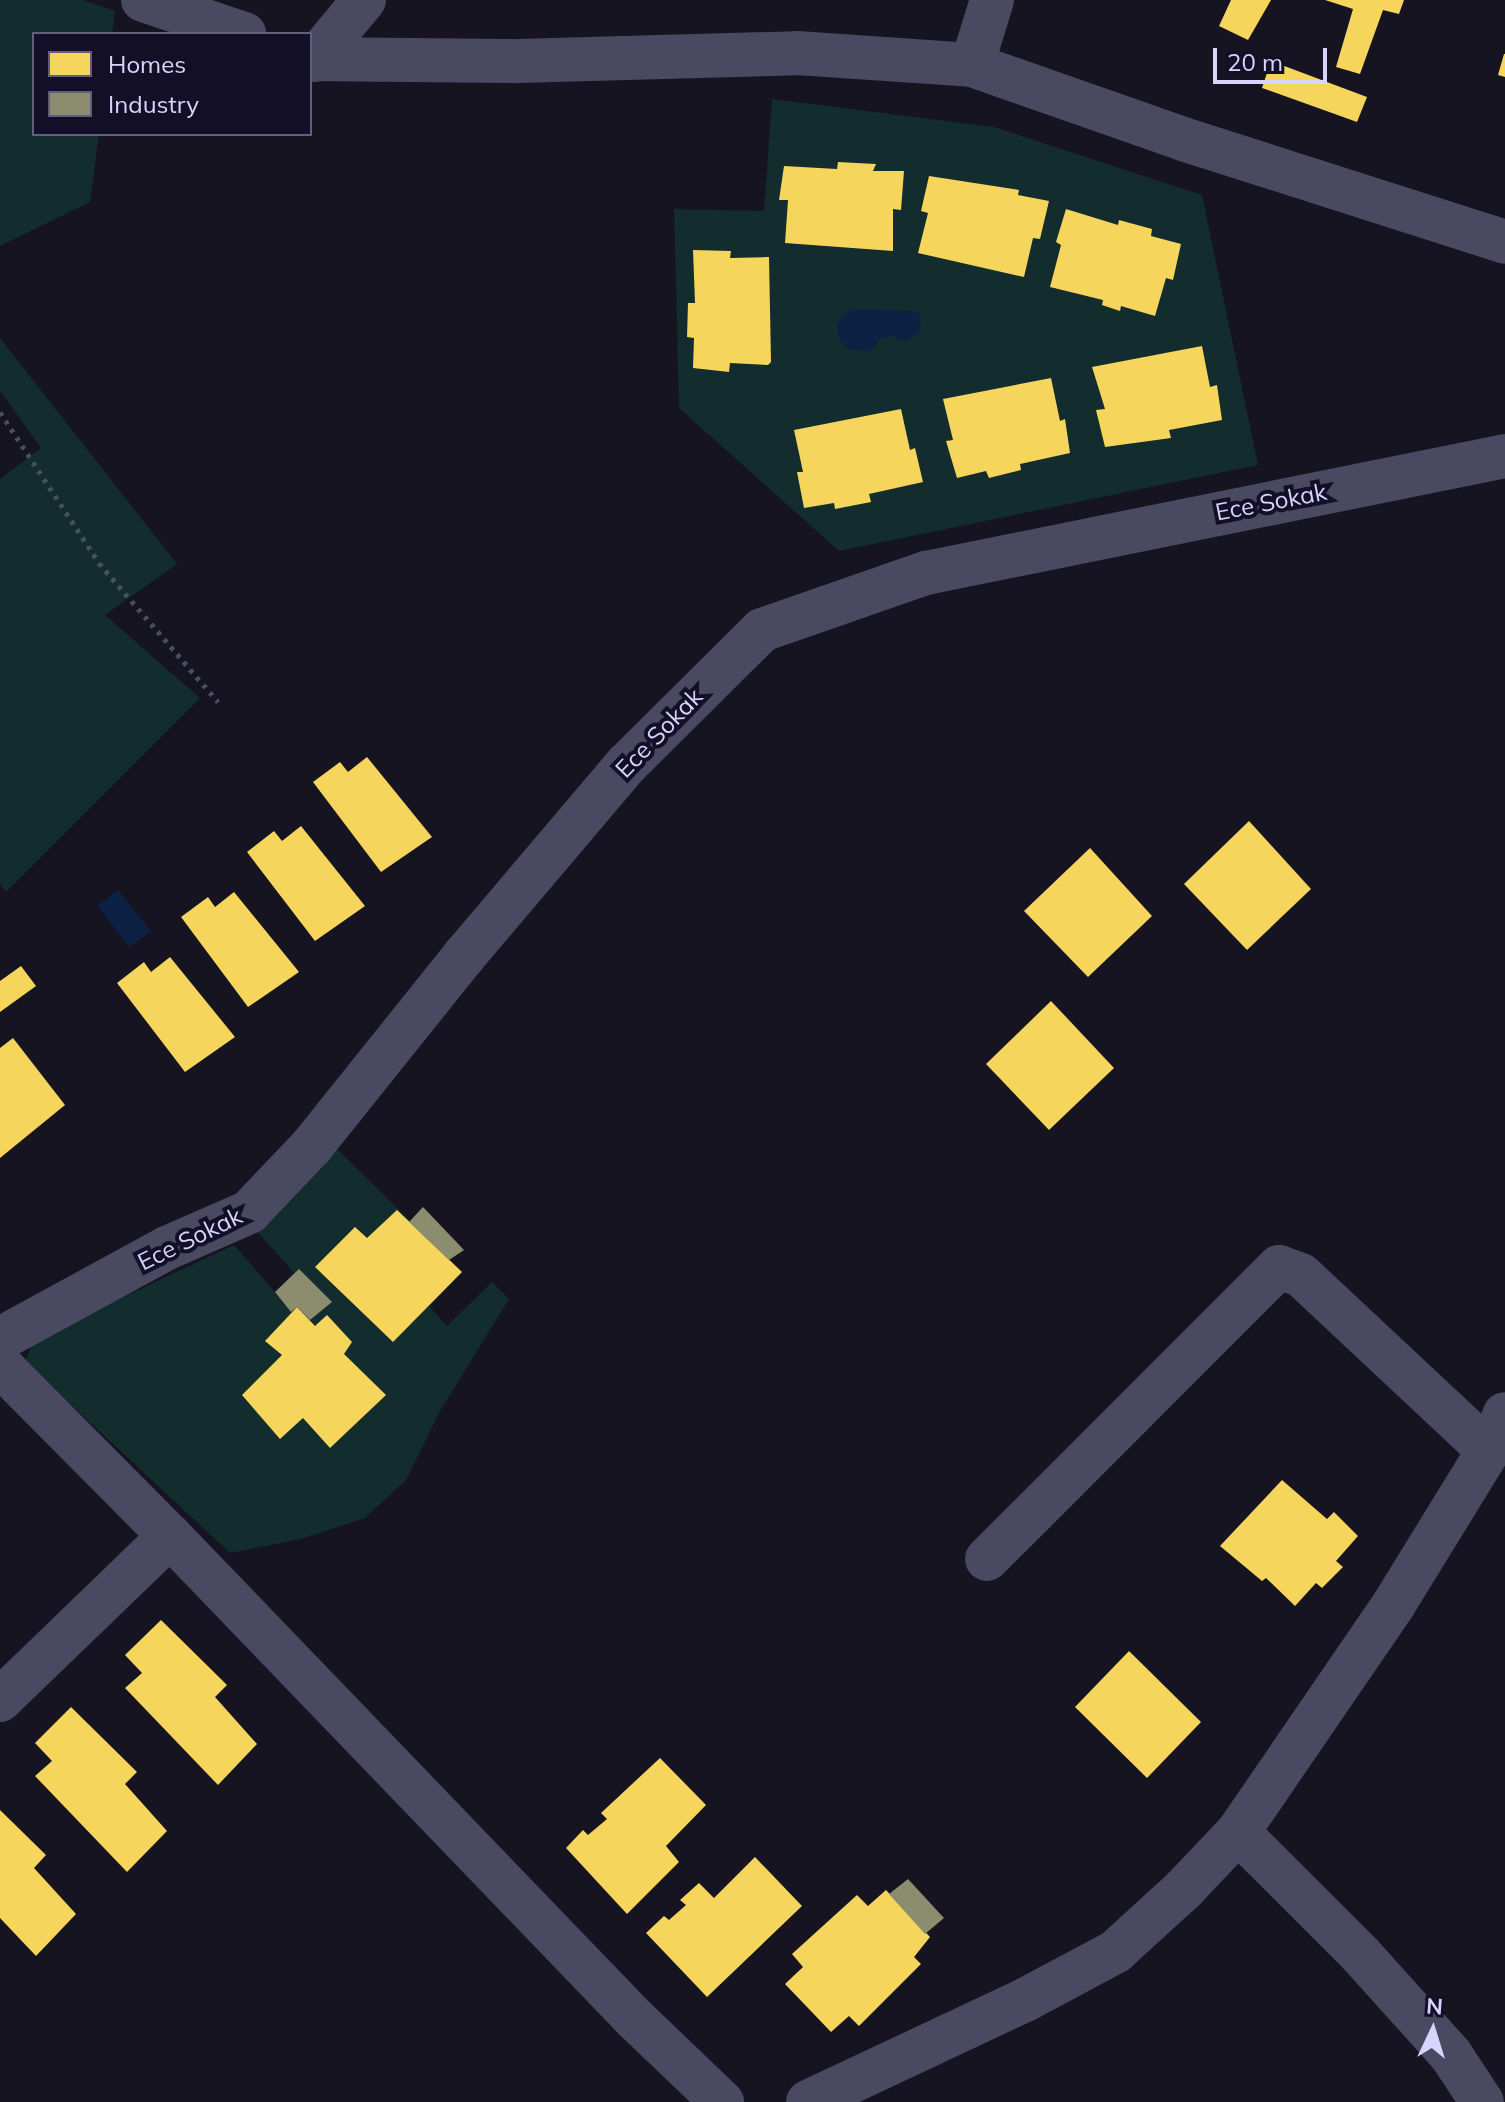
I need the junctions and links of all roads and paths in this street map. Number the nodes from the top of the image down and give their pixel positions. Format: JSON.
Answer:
{"nodes":[{"id":1,"x":143,"y":0,"type":"edge"},
{"id":2,"x":364,"y":0,"type":"edge"},
{"id":3,"x":992,"y":0,"type":"edge"},
{"id":4,"x":238,"y":32,"type":"edge"},
{"id":5,"x":312,"y":59,"type":"edge"},
{"id":6,"x":972,"y":65,"type":"junction"},
{"id":7,"x":1505,"y":242,"type":"edge"},
{"id":8,"x":0,"y":412,"type":"edge"},
{"id":9,"x":1505,"y":456,"type":"edge"},
{"id":10,"x":218,"y":702,"type":"dead end"},
{"id":11,"x":0,"y":1339,"type":"edge"},
{"id":12,"x":0,"y":1365,"type":"edge"},
{"id":13,"x":1496,"y":1432,"type":"edge"},
{"id":14,"x":170,"y":1536,"type":"junction"},
{"id":15,"x":987,"y":1559,"type":"dead end"},
{"id":16,"x":0,"y":1700,"type":"edge"},
{"id":17,"x":1238,"y":1832,"type":"junction"},
{"id":18,"x":722,"y":2102,"type":"edge"},
{"id":19,"x":808,"y":2102,"type":"edge"},
{"id":20,"x":1482,"y":2102,"type":"edge"}],
"edges":[{"from":1,"to":4,"type":"street"},
{"from":2,"to":5,"type":"street"},
{"from":3,"to":6,"type":"street"},
{"from":5,"to":6,"type":"street"},
{"from":6,"to":7,"type":"street"},
{"from":8,"to":10,"type":"path"},
{"from":9,"to":11,"type":"street","name":"Ece Sokak"},
{"from":12,"to":14,"type":"street"},
{"from":13,"to":15,"type":"street"},
{"from":13,"to":17,"type":"street"},
{"from":14,"to":16,"type":"street"},
{"from":14,"to":18,"type":"street"},
{"from":17,"to":19,"type":"street"},
{"from":17,"to":20,"type":"street"}]}
